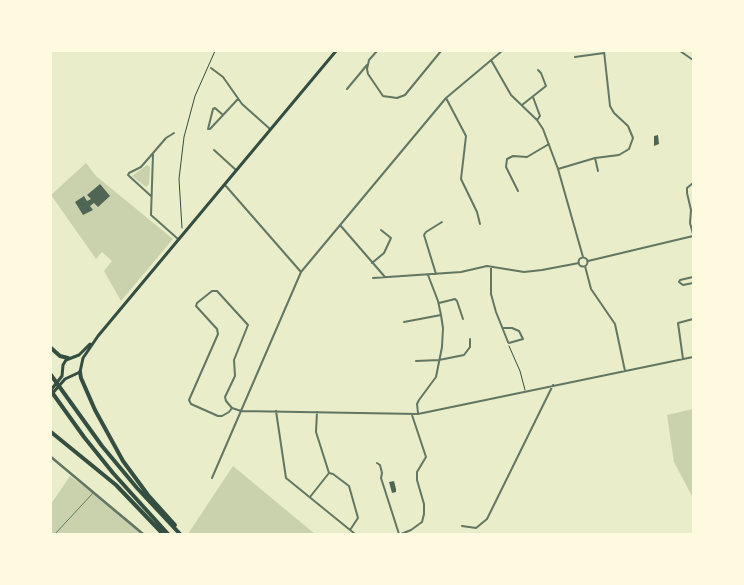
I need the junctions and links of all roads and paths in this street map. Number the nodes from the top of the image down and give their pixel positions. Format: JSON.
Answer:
{"nodes":[{"id":1,"x":215,"y":51,"type":"edge"},
{"id":2,"x":336,"y":51,"type":"edge"},
{"id":3,"x":377,"y":51,"type":"edge"},
{"id":4,"x":442,"y":51,"type":"edge"},
{"id":5,"x":502,"y":51,"type":"edge"},
{"id":6,"x":680,"y":51,"type":"edge"},
{"id":7,"x":604,"y":52,"type":"edge"},
{"id":8,"x":575,"y":57,"type":"dead end"},
{"id":9,"x":490,"y":60,"type":"junction"},
{"id":10,"x":693,"y":60,"type":"edge"},
{"id":11,"x":367,"y":65,"type":"junction"},
{"id":12,"x":211,"y":68,"type":"dead end"},
{"id":13,"x":538,"y":70,"type":"dead end"},
{"id":14,"x":347,"y":89,"type":"dead end"},
{"id":15,"x":532,"y":97,"type":"junction"},
{"id":16,"x":446,"y":98,"type":"junction"},
{"id":17,"x":238,"y":99,"type":"junction"},
{"id":18,"x":522,"y":106,"type":"junction"},
{"id":19,"x":223,"y":115,"type":"junction"},
{"id":20,"x":537,"y":120,"type":"junction"},
{"id":21,"x":270,"y":129,"type":"junction"},
{"id":22,"x":174,"y":133,"type":"dead end"},
{"id":23,"x":549,"y":144,"type":"junction"},
{"id":24,"x":214,"y":150,"type":"dead end"},
{"id":25,"x":153,"y":154,"type":"junction"},
{"id":26,"x":595,"y":158,"type":"junction"},
{"id":27,"x":558,"y":169,"type":"junction"},
{"id":28,"x":236,"y":170,"type":"junction"},
{"id":29,"x":598,"y":171,"type":"dead end"},
{"id":30,"x":693,"y":183,"type":"edge"},
{"id":31,"x":224,"y":184,"type":"junction"},
{"id":32,"x":518,"y":191,"type":"dead end"},
{"id":33,"x":152,"y":196,"type":"junction"},
{"id":34,"x":442,"y":222,"type":"dead end"},
{"id":35,"x":480,"y":224,"type":"dead end"},
{"id":36,"x":340,"y":225,"type":"junction"},
{"id":37,"x":381,"y":230,"type":"dead end"},
{"id":38,"x":183,"y":232,"type":"dead end"},
{"id":39,"x":693,"y":235,"type":"edge"},
{"id":40,"x":179,"y":239,"type":"junction"},
{"id":41,"x":583,"y":257,"type":"junction"},
{"id":42,"x":588,"y":261,"type":"junction"},
{"id":43,"x":372,"y":263,"type":"junction"},
{"id":44,"x":579,"y":263,"type":"junction"},
{"id":45,"x":585,"y":266,"type":"junction"},
{"id":46,"x":491,"y":267,"type":"junction"},
{"id":47,"x":301,"y":272,"type":"junction"},
{"id":48,"x":436,"y":274,"type":"junction"},
{"id":49,"x":428,"y":275,"type":"junction"},
{"id":50,"x":693,"y":277,"type":"edge"},
{"id":51,"x":373,"y":278,"type":"dead end"},
{"id":52,"x":385,"y":278,"type":"junction"},
{"id":53,"x":693,"y":283,"type":"edge"},
{"id":54,"x":439,"y":304,"type":"junction"},
{"id":55,"x":441,"y":315,"type":"junction"},
{"id":56,"x":463,"y":319,"type":"dead end"},
{"id":57,"x":693,"y":319,"type":"edge"},
{"id":58,"x":404,"y":322,"type":"dead end"},
{"id":59,"x":502,"y":328,"type":"junction"},
{"id":60,"x":98,"y":336,"type":"junction"},
{"id":61,"x":470,"y":339,"type":"dead end"},
{"id":62,"x":509,"y":343,"type":"junction"},
{"id":63,"x":51,"y":348,"type":"edge"},
{"id":64,"x":693,"y":357,"type":"edge"},
{"id":65,"x":68,"y":358,"type":"junction"},
{"id":66,"x":75,"y":358,"type":"junction"},
{"id":67,"x":682,"y":359,"type":"junction"},
{"id":68,"x":439,"y":360,"type":"junction"},
{"id":69,"x":416,"y":361,"type":"dead end"},
{"id":70,"x":81,"y":363,"type":"junction"},
{"id":71,"x":64,"y":370,"type":"junction"},
{"id":72,"x":625,"y":371,"type":"junction"},
{"id":73,"x":80,"y":372,"type":"junction"},
{"id":74,"x":51,"y":375,"type":"edge"},
{"id":75,"x":70,"y":376,"type":"junction"},
{"id":76,"x":553,"y":385,"type":"junction"},
{"id":77,"x":51,"y":390,"type":"edge"},
{"id":78,"x":525,"y":391,"type":"junction"},
{"id":79,"x":51,"y":395,"type":"edge"},
{"id":80,"x":232,"y":408,"type":"junction"},
{"id":81,"x":241,"y":411,"type":"junction"},
{"id":82,"x":276,"y":411,"type":"junction"},
{"id":83,"x":317,"y":412,"type":"junction"},
{"id":84,"x":418,"y":414,"type":"junction"},
{"id":85,"x":412,"y":415,"type":"junction"},
{"id":86,"x":51,"y":432,"type":"edge"},
{"id":87,"x":51,"y":457,"type":"edge"},
{"id":88,"x":377,"y":463,"type":"dead end"},
{"id":89,"x":328,"y":473,"type":"junction"},
{"id":90,"x":212,"y":478,"type":"dead end"},
{"id":91,"x":93,"y":492,"type":"junction"},
{"id":92,"x":310,"y":496,"type":"junction"},
{"id":93,"x":462,"y":526,"type":"dead end"},
{"id":94,"x":350,"y":530,"type":"junction"},
{"id":95,"x":55,"y":534,"type":"edge"},
{"id":96,"x":143,"y":534,"type":"edge"},
{"id":97,"x":163,"y":534,"type":"edge"},
{"id":98,"x":168,"y":534,"type":"edge"},
{"id":99,"x":181,"y":534,"type":"edge"},
{"id":100,"x":355,"y":534,"type":"edge"},
{"id":101,"x":400,"y":534,"type":"edge"}],
"edges":[{"from":1,"to":38,"type":"path"},
{"from":2,"to":21,"type":"main road"},
{"from":3,"to":11,"type":"street"},
{"from":4,"to":11,"type":"street"},
{"from":5,"to":9,"type":"street"},
{"from":6,"to":10,"type":"street"},
{"from":7,"to":8,"type":"street"},
{"from":7,"to":26,"type":"street"},
{"from":9,"to":16,"type":"street"},
{"from":9,"to":18,"type":"street"},
{"from":11,"to":14,"type":"street"},
{"from":12,"to":17,"type":"street"},
{"from":13,"to":15,"type":"street"},
{"from":15,"to":18,"type":"street"},
{"from":15,"to":20,"type":"street"},
{"from":16,"to":35,"type":"street"},
{"from":16,"to":36,"type":"street"},
{"from":17,"to":19,"type":"street"},
{"from":17,"to":21,"type":"street"},
{"from":18,"to":20,"type":"street"},
{"from":19,"to":19,"type":"street"},
{"from":20,"to":23,"type":"street"},
{"from":21,"to":28,"type":"main road"},
{"from":22,"to":25,"type":"street"},
{"from":23,"to":27,"type":"street"},
{"from":23,"to":32,"type":"street"},
{"from":24,"to":28,"type":"street"},
{"from":25,"to":33,"type":"street"},
{"from":25,"to":33,"type":"street"},
{"from":26,"to":27,"type":"street"},
{"from":26,"to":29,"type":"street"},
{"from":27,"to":41,"type":"street"},
{"from":28,"to":31,"type":"main road"},
{"from":30,"to":39,"type":"street"},
{"from":31,"to":40,"type":"main road"},
{"from":31,"to":47,"type":"street"},
{"from":33,"to":40,"type":"street"},
{"from":34,"to":48,"type":"street"},
{"from":36,"to":43,"type":"street"},
{"from":36,"to":47,"type":"street"},
{"from":37,"to":43,"type":"street"},
{"from":39,"to":42,"type":"street"},
{"from":40,"to":60,"type":"main road"},
{"from":41,"to":42,"type":"street"},
{"from":41,"to":44,"type":"street"},
{"from":42,"to":45,"type":"street"},
{"from":43,"to":52,"type":"street"},
{"from":44,"to":45,"type":"street"},
{"from":44,"to":46,"type":"street"},
{"from":45,"to":72,"type":"street"},
{"from":46,"to":48,"type":"street"},
{"from":46,"to":59,"type":"street"},
{"from":47,"to":81,"type":"street"},
{"from":48,"to":49,"type":"street"},
{"from":49,"to":52,"type":"street"},
{"from":49,"to":54,"type":"street"},
{"from":50,"to":53,"type":"street"},
{"from":51,"to":52,"type":"street"},
{"from":54,"to":55,"type":"street"},
{"from":54,"to":56,"type":"street"},
{"from":55,"to":58,"type":"street"},
{"from":55,"to":68,"type":"street"},
{"from":57,"to":67,"type":"street"},
{"from":59,"to":62,"type":"street"},
{"from":59,"to":62,"type":"street"},
{"from":60,"to":66,"type":"main road"},
{"from":60,"to":70,"type":"main road"},
{"from":61,"to":68,"type":"street"},
{"from":62,"to":78,"type":"path"},
{"from":63,"to":65,"type":"highway"},
{"from":64,"to":67,"type":"street"},
{"from":65,"to":66,"type":"main road"},
{"from":65,"to":71,"type":"main road"},
{"from":66,"to":70,"type":"main road"},
{"from":67,"to":72,"type":"street"},
{"from":68,"to":69,"type":"street"},
{"from":68,"to":84,"type":"street"},
{"from":70,"to":73,"type":"main road"},
{"from":71,"to":75,"type":"main road"},
{"from":71,"to":77,"type":"main road"},
{"from":72,"to":76,"type":"street"},
{"from":73,"to":75,"type":"main road"},
{"from":73,"to":99,"type":"highway"},
{"from":74,"to":99,"type":"highway"},
{"from":75,"to":79,"type":"main road"},
{"from":76,"to":78,"type":"street"},
{"from":76,"to":93,"type":"street"},
{"from":77,"to":98,"type":"highway"},
{"from":78,"to":84,"type":"street"},
{"from":80,"to":80,"type":"street"},
{"from":80,"to":81,"type":"street"},
{"from":81,"to":82,"type":"street"},
{"from":81,"to":90,"type":"street"},
{"from":82,"to":83,"type":"street"},
{"from":82,"to":92,"type":"street"},
{"from":83,"to":85,"type":"street"},
{"from":83,"to":89,"type":"street"},
{"from":84,"to":85,"type":"street"},
{"from":85,"to":101,"type":"street"},
{"from":86,"to":97,"type":"highway"},
{"from":87,"to":91,"type":"street"},
{"from":88,"to":101,"type":"street"},
{"from":89,"to":92,"type":"street"},
{"from":89,"to":94,"type":"street"},
{"from":91,"to":95,"type":"lane"},
{"from":91,"to":96,"type":"street"},
{"from":92,"to":94,"type":"street"},
{"from":94,"to":100,"type":"street"}]}
